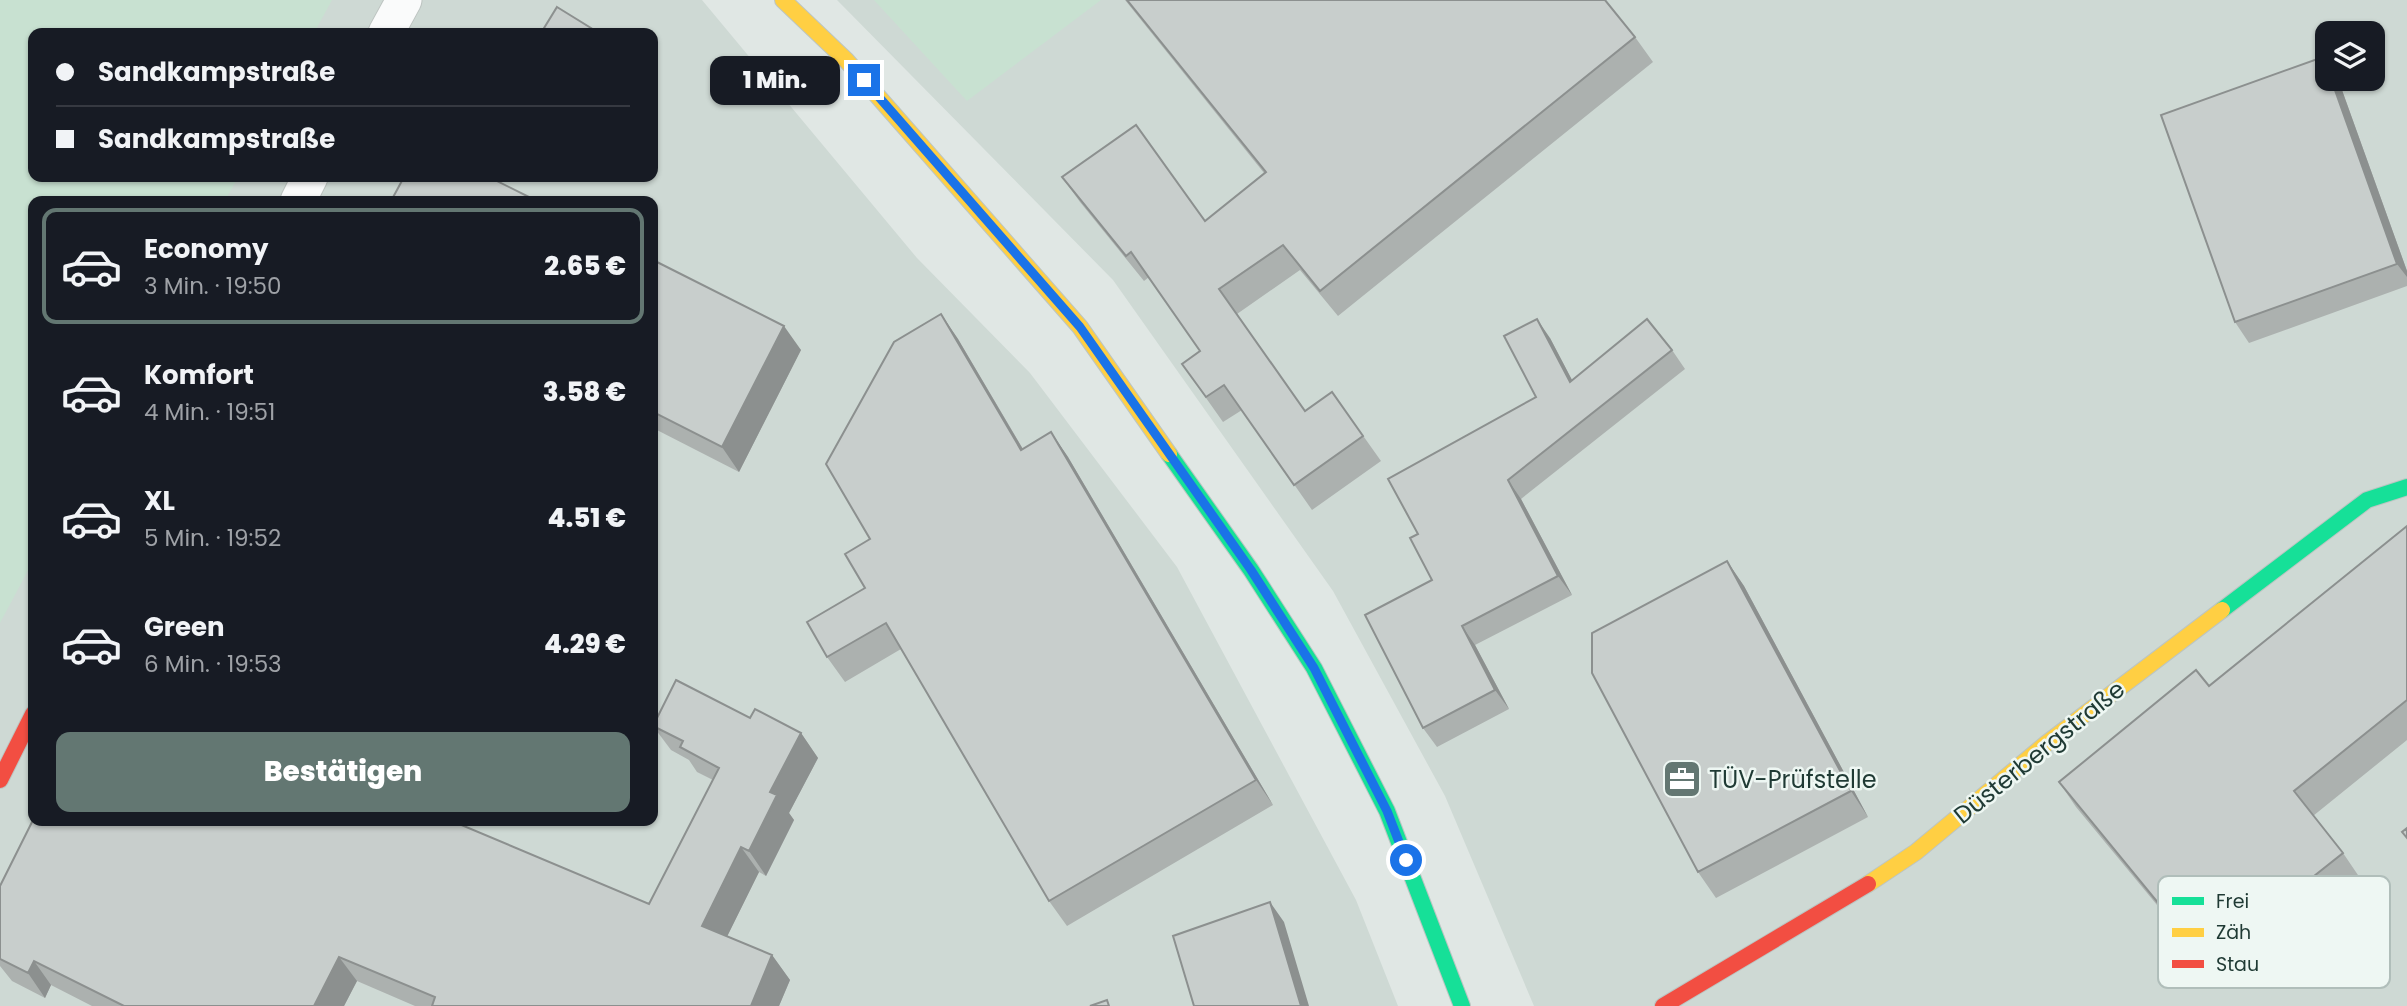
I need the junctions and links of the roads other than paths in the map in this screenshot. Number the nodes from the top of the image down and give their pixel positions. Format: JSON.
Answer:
{"nodes":[{"id":1,"x":404,"y":0,"type":"edge"},
{"id":2,"x":783,"y":0,"type":"edge"},
{"id":3,"x":389,"y":28,"type":"edge"},
{"id":4,"x":2407,"y":487,"type":"edge"},
{"id":5,"x":28,"y":725,"type":"edge"},
{"id":6,"x":0,"y":780,"type":"edge"},
{"id":7,"x":1462,"y":1006,"type":"edge"},
{"id":8,"x":1663,"y":1006,"type":"edge"}],
"edges":[{"from":1,"to":3,"type":"street"},
{"from":2,"to":7,"type":"street"},
{"from":4,"to":8,"type":"street","name":"Düsterbergstraße"},
{"from":5,"to":6,"type":"street"}]}
